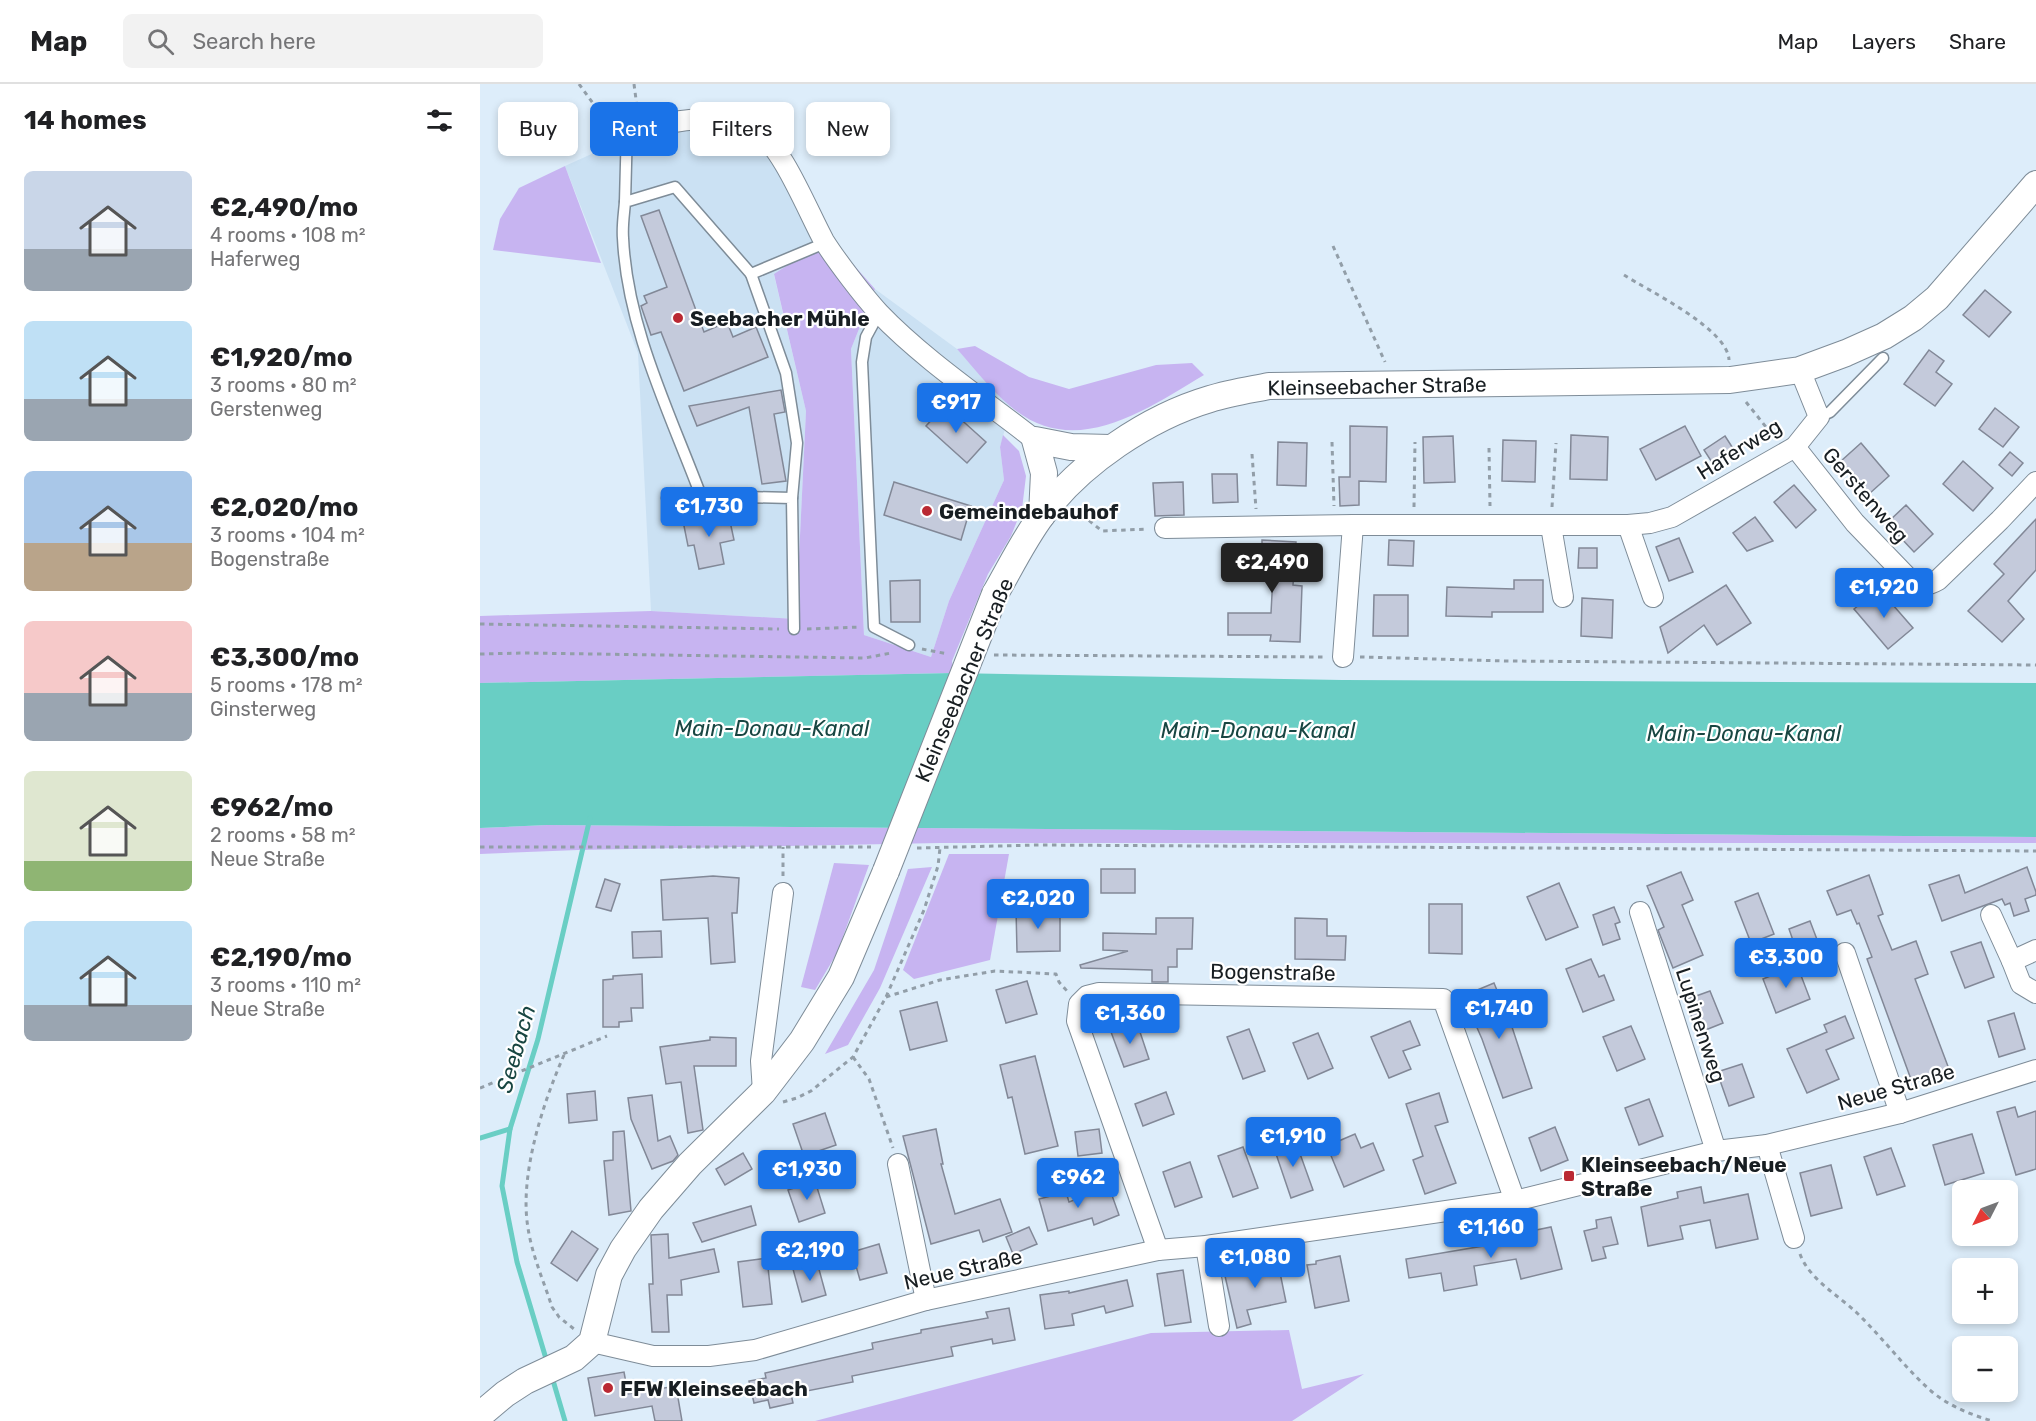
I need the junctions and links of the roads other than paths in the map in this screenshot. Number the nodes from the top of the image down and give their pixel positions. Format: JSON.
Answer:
{"nodes":[{"id":1,"x":678,"y":122,"type":"edge"},
{"id":2,"x":630,"y":156,"type":"edge"},
{"id":3,"x":2035,"y":185,"type":"edge"},
{"id":4,"x":625,"y":202,"type":"junction"},
{"id":5,"x":825,"y":243,"type":"junction"},
{"id":6,"x":751,"y":274,"type":"junction"},
{"id":7,"x":879,"y":313,"type":"junction"},
{"id":8,"x":1883,"y":358,"type":"dead end"},
{"id":9,"x":1800,"y":370,"type":"junction"},
{"id":10,"x":1819,"y":417,"type":"junction"},
{"id":11,"x":1035,"y":440,"type":"junction"},
{"id":12,"x":1110,"y":448,"type":"junction"},
{"id":13,"x":1790,"y":450,"type":"junction"},
{"id":14,"x":2036,"y":482,"type":"edge"},
{"id":15,"x":701,"y":496,"type":"junction"},
{"id":16,"x":667,"y":498,"type":"dead end"},
{"id":17,"x":792,"y":498,"type":"junction"},
{"id":18,"x":1042,"y":515,"type":"junction"},
{"id":19,"x":1628,"y":525,"type":"junction"},
{"id":20,"x":1344,"y":526,"type":"junction"},
{"id":21,"x":1551,"y":526,"type":"junction"},
{"id":22,"x":1165,"y":528,"type":"road end"},
{"id":23,"x":1563,"y":597,"type":"dead end"},
{"id":24,"x":1653,"y":597,"type":"dead end"},
{"id":25,"x":794,"y":629,"type":"road end"},
{"id":26,"x":909,"y":645,"type":"road end"},
{"id":27,"x":1343,"y":657,"type":"road end"},
{"id":28,"x":783,"y":893,"type":"road end"},
{"id":29,"x":1640,"y":912,"type":"dead end"},
{"id":30,"x":1991,"y":915,"type":"dead end"},
{"id":31,"x":2036,"y":950,"type":"edge"},
{"id":32,"x":1845,"y":953,"type":"dead end"},
{"id":33,"x":2012,"y":961,"type":"junction"},
{"id":34,"x":2036,"y":993,"type":"edge"},
{"id":35,"x":2036,"y":1070,"type":"edge"},
{"id":36,"x":768,"y":1096,"type":"junction"},
{"id":37,"x":1900,"y":1113,"type":"junction"},
{"id":38,"x":1767,"y":1145,"type":"junction"},
{"id":39,"x":1716,"y":1151,"type":"junction"},
{"id":40,"x":898,"y":1164,"type":"road end"},
{"id":41,"x":1515,"y":1202,"type":"junction"},
{"id":42,"x":1794,"y":1238,"type":"road end"},
{"id":43,"x":1206,"y":1246,"type":"junction"},
{"id":44,"x":1158,"y":1250,"type":"junction"},
{"id":45,"x":926,"y":1300,"type":"junction"},
{"id":46,"x":1219,"y":1326,"type":"dead end"},
{"id":47,"x":583,"y":1350,"type":"junction"},
{"id":48,"x":480,"y":1415,"type":"edge"}],
"edges":[{"from":1,"to":5,"type":"street"},
{"from":2,"to":4,"type":"lane"},
{"from":3,"to":9,"type":"street","name":"Kleinseebacher Straße"},
{"from":4,"to":6,"type":"lane"},
{"from":4,"to":15,"type":"lane"},
{"from":5,"to":6,"type":"lane"},
{"from":5,"to":7,"type":"street"},
{"from":6,"to":17,"type":"lane"},
{"from":7,"to":11,"type":"street"},
{"from":7,"to":26,"type":"lane"},
{"from":8,"to":10,"type":"lane"},
{"from":9,"to":10,"type":"street"},
{"from":9,"to":12,"type":"street","name":"Kleinseebacher Straße"},
{"from":10,"to":13,"type":"street","name":"Haferweg"},
{"from":11,"to":12,"type":"street"},
{"from":11,"to":18,"type":"street"},
{"from":12,"to":18,"type":"street","name":"Kleinseebacher Straße"},
{"from":13,"to":14,"type":"street","name":"Gerstenweg"},
{"from":13,"to":19,"type":"street","name":"Haferweg"},
{"from":15,"to":16,"type":"lane"},
{"from":15,"to":17,"type":"lane"},
{"from":17,"to":25,"type":"lane"},
{"from":18,"to":36,"type":"street","name":"Kleinseebacher Straße","bridge":true},
{"from":19,"to":21,"type":"street","name":"Haferweg"},
{"from":19,"to":24,"type":"street"},
{"from":20,"to":21,"type":"street","name":"Haferweg"},
{"from":20,"to":22,"type":"street","name":"Haferweg"},
{"from":20,"to":27,"type":"street"},
{"from":21,"to":23,"type":"street"},
{"from":28,"to":36,"type":"street"},
{"from":29,"to":39,"type":"street","name":"Lupinenweg"},
{"from":30,"to":33,"type":"street"},
{"from":31,"to":33,"type":"street"},
{"from":32,"to":37,"type":"street"},
{"from":33,"to":34,"type":"street"},
{"from":35,"to":37,"type":"street","name":"Neue Straße"},
{"from":36,"to":47,"type":"street","name":"Kleinseebacher Straße"},
{"from":37,"to":38,"type":"street","name":"Neue Straße"},
{"from":38,"to":39,"type":"street","name":"Neue Straße"},
{"from":38,"to":42,"type":"street"},
{"from":39,"to":41,"type":"street","name":"Neue Straße"},
{"from":40,"to":45,"type":"street"},
{"from":41,"to":43,"type":"street","name":"Neue Straße"},
{"from":41,"to":44,"type":"street","name":"Bogenstraße"},
{"from":43,"to":44,"type":"street","name":"Neue Straße"},
{"from":43,"to":46,"type":"street"},
{"from":44,"to":45,"type":"street","name":"Neue Straße"},
{"from":45,"to":47,"type":"street","name":"Neue Straße"},
{"from":47,"to":48,"type":"street"}]}
